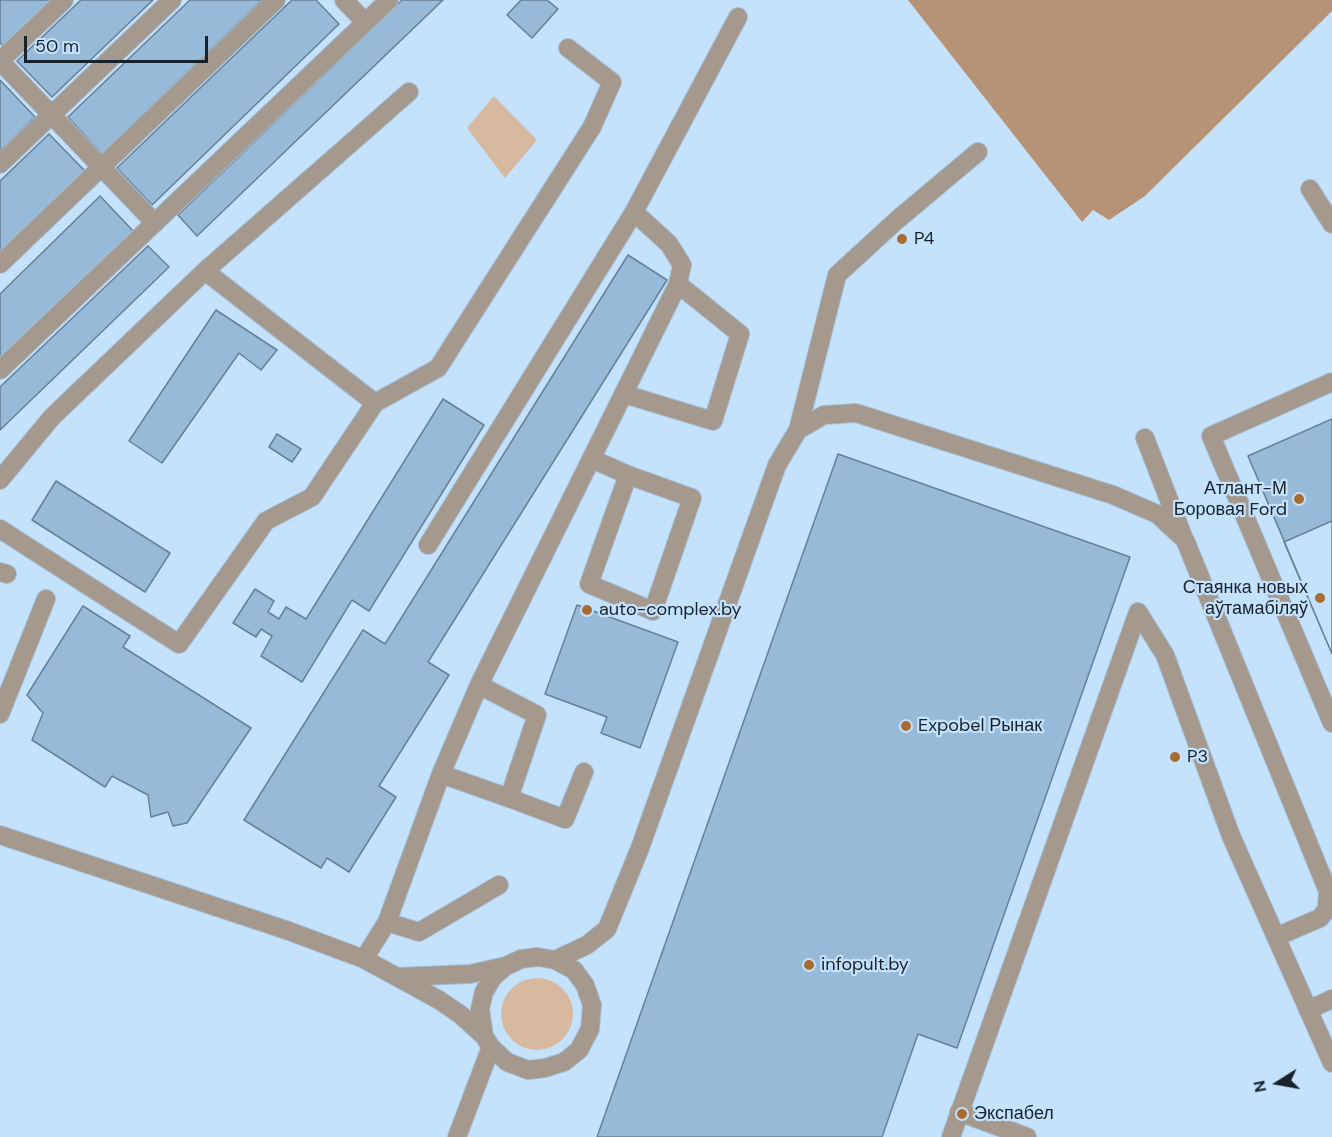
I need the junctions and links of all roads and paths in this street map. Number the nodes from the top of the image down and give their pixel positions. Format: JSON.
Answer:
{"nodes":[{"id":1,"x":64,"y":0,"type":"edge"},
{"id":2,"x":172,"y":0,"type":"edge"},
{"id":3,"x":276,"y":0,"type":"edge"},
{"id":4,"x":344,"y":0,"type":"edge"},
{"id":5,"x":389,"y":0,"type":"edge"},
{"id":6,"x":738,"y":17,"type":"dead end"},
{"id":7,"x":365,"y":22,"type":"junction"},
{"id":8,"x":568,"y":48,"type":"dead end"},
{"id":9,"x":0,"y":61,"type":"edge"},
{"id":10,"x":409,"y":92,"type":"dead end"},
{"id":11,"x":52,"y":114,"type":"junction"},
{"id":12,"x":978,"y":152,"type":"dead end"},
{"id":13,"x":0,"y":164,"type":"edge"},
{"id":14,"x":101,"y":167,"type":"junction"},
{"id":15,"x":1310,"y":189,"type":"dead end"},
{"id":16,"x":634,"y":212,"type":"junction"},
{"id":17,"x":155,"y":223,"type":"junction"},
{"id":18,"x":1332,"y":224,"type":"edge"},
{"id":19,"x":0,"y":264,"type":"edge"},
{"id":20,"x":206,"y":271,"type":"junction"},
{"id":21,"x":678,"y":284,"type":"junction"},
{"id":22,"x":0,"y":370,"type":"edge"},
{"id":23,"x":1332,"y":382,"type":"edge"},
{"id":24,"x":624,"y":394,"type":"junction"},
{"id":25,"x":375,"y":403,"type":"junction"},
{"id":26,"x":798,"y":430,"type":"junction"},
{"id":27,"x":1144,"y":438,"type":"dead end"},
{"id":28,"x":592,"y":459,"type":"junction"},
{"id":29,"x":628,"y":475,"type":"junction"},
{"id":30,"x":0,"y":480,"type":"edge"},
{"id":31,"x":0,"y":529,"type":"edge"},
{"id":32,"x":1185,"y":540,"type":"junction"},
{"id":33,"x":428,"y":545,"type":"dead end"},
{"id":34,"x":46,"y":599,"type":"dead end"},
{"id":35,"x":479,"y":686,"type":"junction"},
{"id":36,"x":0,"y":714,"type":"edge"},
{"id":37,"x":1332,"y":723,"type":"edge"},
{"id":38,"x":584,"y":772,"type":"dead end"},
{"id":39,"x":441,"y":774,"type":"junction"},
{"id":40,"x":509,"y":798,"type":"junction"},
{"id":41,"x":0,"y":835,"type":"edge"},
{"id":42,"x":499,"y":885,"type":"dead end"},
{"id":43,"x":1330,"y":896,"type":"edge"},
{"id":44,"x":387,"y":922,"type":"junction"},
{"id":45,"x":1276,"y":937,"type":"junction"},
{"id":46,"x":364,"y":959,"type":"junction"},
{"id":47,"x":555,"y":960,"type":"junction"},
{"id":48,"x":506,"y":966,"type":"junction"},
{"id":49,"x":397,"y":977,"type":"junction"},
{"id":50,"x":1332,"y":999,"type":"edge"},
{"id":51,"x":1308,"y":1010,"type":"junction"},
{"id":52,"x":487,"y":1041,"type":"junction"},
{"id":53,"x":1332,"y":1063,"type":"edge"},
{"id":54,"x":959,"y":1112,"type":"junction"},
{"id":55,"x":457,"y":1137,"type":"edge"},
{"id":56,"x":951,"y":1137,"type":"edge"},
{"id":57,"x":1027,"y":1137,"type":"edge"}],
"edges":[{"from":1,"to":9,"type":"lane"},
{"from":2,"to":11,"type":"lane"},
{"from":3,"to":14,"type":"lane"},
{"from":4,"to":7,"type":"lane"},
{"from":5,"to":7,"type":"lane"},
{"from":6,"to":16,"type":"lane"},
{"from":7,"to":17,"type":"lane"},
{"from":8,"to":25,"type":"lane"},
{"from":9,"to":11,"type":"lane"},
{"from":10,"to":20,"type":"lane"},
{"from":11,"to":13,"type":"lane"},
{"from":11,"to":14,"type":"lane"},
{"from":12,"to":26,"type":"lane"},
{"from":14,"to":17,"type":"lane"},
{"from":14,"to":19,"type":"lane"},
{"from":15,"to":18,"type":"lane"},
{"from":16,"to":21,"type":"lane"},
{"from":16,"to":33,"type":"lane"},
{"from":17,"to":22,"type":"lane"},
{"from":20,"to":25,"type":"lane"},
{"from":20,"to":30,"type":"lane"},
{"from":21,"to":24,"type":"lane"},
{"from":21,"to":24,"type":"lane"},
{"from":23,"to":37,"type":"lane"},
{"from":24,"to":28,"type":"lane"},
{"from":25,"to":31,"type":"lane"},
{"from":26,"to":32,"type":"lane"},
{"from":26,"to":47,"type":"lane"},
{"from":27,"to":32,"type":"lane"},
{"from":28,"to":29,"type":"lane"},
{"from":28,"to":35,"type":"lane"},
{"from":29,"to":29,"type":"lane"},
{"from":32,"to":43,"type":"lane"},
{"from":34,"to":36,"type":"lane"},
{"from":35,"to":39,"type":"lane"},
{"from":35,"to":40,"type":"lane"},
{"from":38,"to":40,"type":"lane"},
{"from":39,"to":40,"type":"lane"},
{"from":39,"to":44,"type":"lane"},
{"from":41,"to":46,"type":"lane"},
{"from":42,"to":44,"type":"lane"},
{"from":43,"to":45,"type":"lane"},
{"from":44,"to":46,"type":"lane"},
{"from":45,"to":51,"type":"lane"},
{"from":45,"to":54,"type":"lane"},
{"from":46,"to":49,"type":"lane"},
{"from":47,"to":48,"type":"lane"},
{"from":47,"to":52,"type":"lane"},
{"from":48,"to":49,"type":"lane"},
{"from":48,"to":52,"type":"lane"},
{"from":49,"to":52,"type":"lane"},
{"from":50,"to":51,"type":"lane"},
{"from":51,"to":53,"type":"lane"},
{"from":52,"to":55,"type":"lane"},
{"from":54,"to":56,"type":"lane"},
{"from":54,"to":57,"type":"lane"}]}
